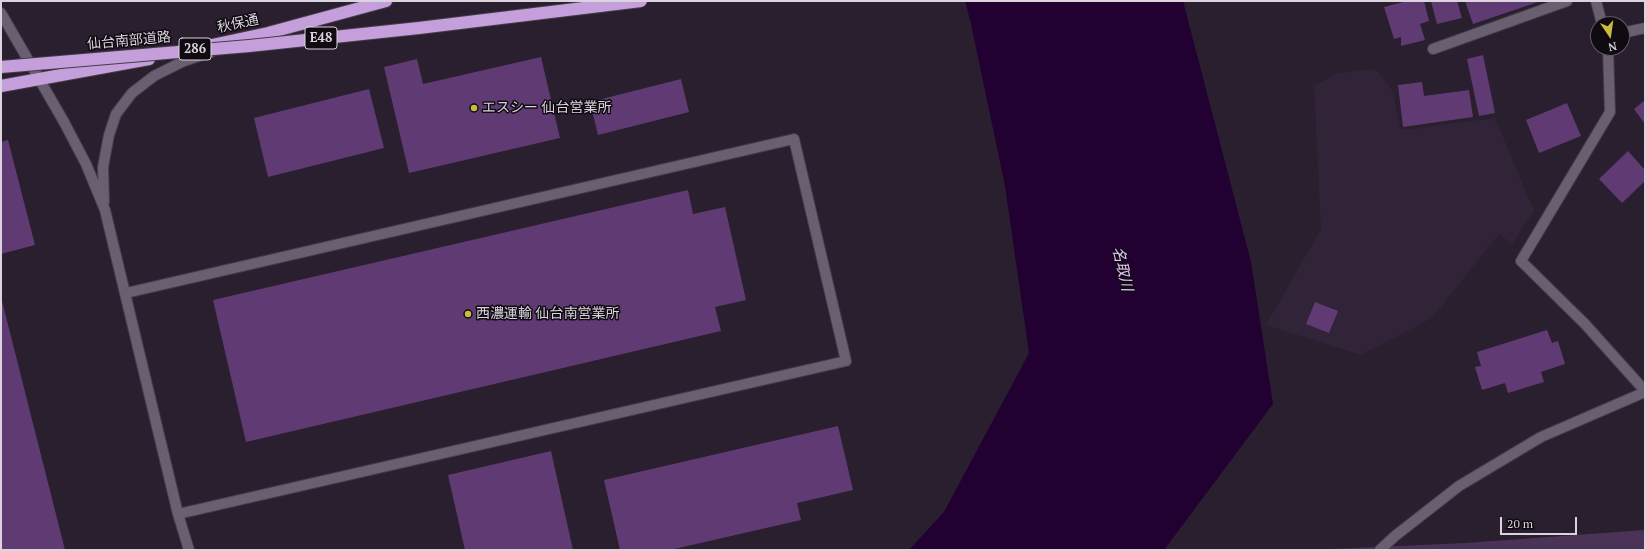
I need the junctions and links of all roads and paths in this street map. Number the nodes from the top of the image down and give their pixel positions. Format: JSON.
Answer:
{"nodes":[{"id":1,"x":386,"y":1,"type":"edge"},
{"id":2,"x":641,"y":1,"type":"edge"},
{"id":3,"x":1567,"y":1,"type":"edge"},
{"id":4,"x":1596,"y":1,"type":"edge"},
{"id":5,"x":1,"y":14,"type":"edge"},
{"id":6,"x":1600,"y":16,"type":"edge"},
{"id":7,"x":1645,"y":28,"type":"edge"},
{"id":8,"x":1630,"y":31,"type":"edge"},
{"id":9,"x":268,"y":33,"type":"junction"},
{"id":10,"x":1433,"y":49,"type":"dead end"},
{"id":11,"x":1608,"y":56,"type":"edge"},
{"id":12,"x":1,"y":67,"type":"edge"},
{"id":13,"x":40,"y":80,"type":"junction"},
{"id":14,"x":1,"y":86,"type":"edge"},
{"id":15,"x":105,"y":210,"type":"junction"},
{"id":16,"x":126,"y":293,"type":"junction"},
{"id":17,"x":1645,"y":392,"type":"edge"},
{"id":18,"x":178,"y":514,"type":"junction"},
{"id":19,"x":189,"y":550,"type":"edge"},
{"id":20,"x":1380,"y":550,"type":"edge"}],
"edges":[{"from":1,"to":9,"type":"highway","name":"秋保通","number":"286"},
{"from":2,"to":12,"type":"highway","name":"仙台南部道路","number":"E48","bridge":true},
{"from":3,"to":10,"type":"street"},
{"from":4,"to":6,"type":"street"},
{"from":5,"to":13,"type":"street"},
{"from":7,"to":8,"type":"street"},
{"from":9,"to":13,"type":"highway","name":"秋保通","number":"286"},
{"from":9,"to":15,"type":"street"},
{"from":11,"to":17,"type":"street"},
{"from":13,"to":14,"type":"highway","name":"秋保通","number":"286"},
{"from":13,"to":15,"type":"street"},
{"from":15,"to":16,"type":"street"},
{"from":16,"to":18,"type":"street"},
{"from":16,"to":18,"type":"street"},
{"from":17,"to":20,"type":"street"},
{"from":18,"to":19,"type":"street"}]}
